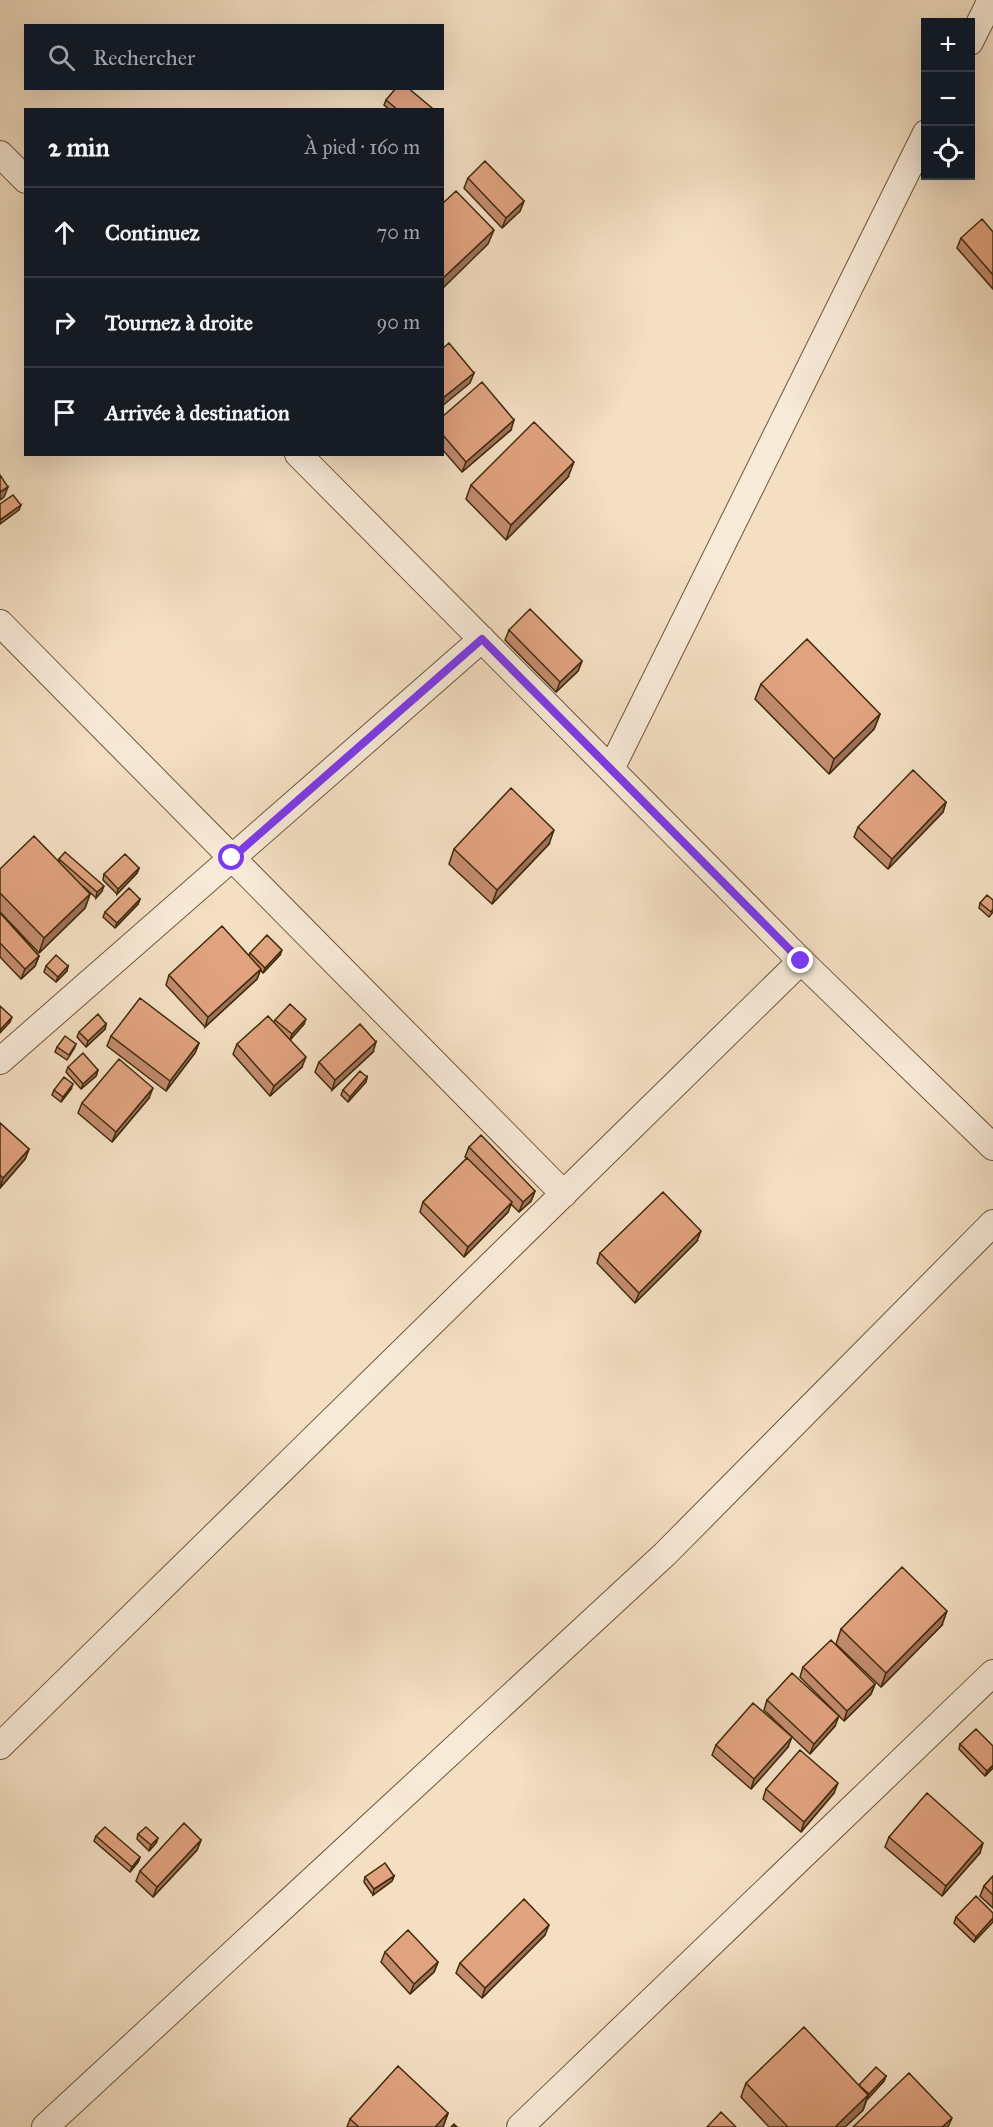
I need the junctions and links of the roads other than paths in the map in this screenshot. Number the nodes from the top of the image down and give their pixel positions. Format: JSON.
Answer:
{"nodes":[{"id":1,"x":992,"y":0,"type":"edge"},
{"id":2,"x":975,"y":32,"type":"edge"},
{"id":3,"x":921,"y":144,"type":"edge"},
{"id":4,"x":0,"y":154,"type":"edge"},
{"id":5,"x":24,"y":178,"type":"edge"},
{"id":6,"x":300,"y":456,"type":"edge"},
{"id":7,"x":0,"y":623,"type":"edge"},
{"id":8,"x":482,"y":639,"type":"junction"},
{"id":9,"x":611,"y":769,"type":"junction"},
{"id":10,"x":232,"y":858,"type":"junction"},
{"id":11,"x":801,"y":961,"type":"junction"},
{"id":12,"x":0,"y":1061,"type":"edge"},
{"id":13,"x":993,"y":1147,"type":"edge"},
{"id":14,"x":564,"y":1194,"type":"junction"},
{"id":15,"x":993,"y":1223,"type":"edge"},
{"id":16,"x":993,"y":1673,"type":"edge"},
{"id":17,"x":0,"y":1746,"type":"edge"},
{"id":18,"x":45,"y":2127,"type":"edge"},
{"id":19,"x":520,"y":2127,"type":"edge"}],
"edges":[{"from":1,"to":2,"type":"street"},
{"from":3,"to":9,"type":"street"},
{"from":4,"to":5,"type":"street"},
{"from":6,"to":8,"type":"street"},
{"from":7,"to":10,"type":"street"},
{"from":8,"to":9,"type":"street"},
{"from":8,"to":10,"type":"street"},
{"from":9,"to":11,"type":"street"},
{"from":10,"to":12,"type":"street"},
{"from":10,"to":14,"type":"street"},
{"from":11,"to":13,"type":"street"},
{"from":11,"to":14,"type":"street"},
{"from":14,"to":17,"type":"street"},
{"from":15,"to":18,"type":"street"},
{"from":16,"to":19,"type":"street"}]}
